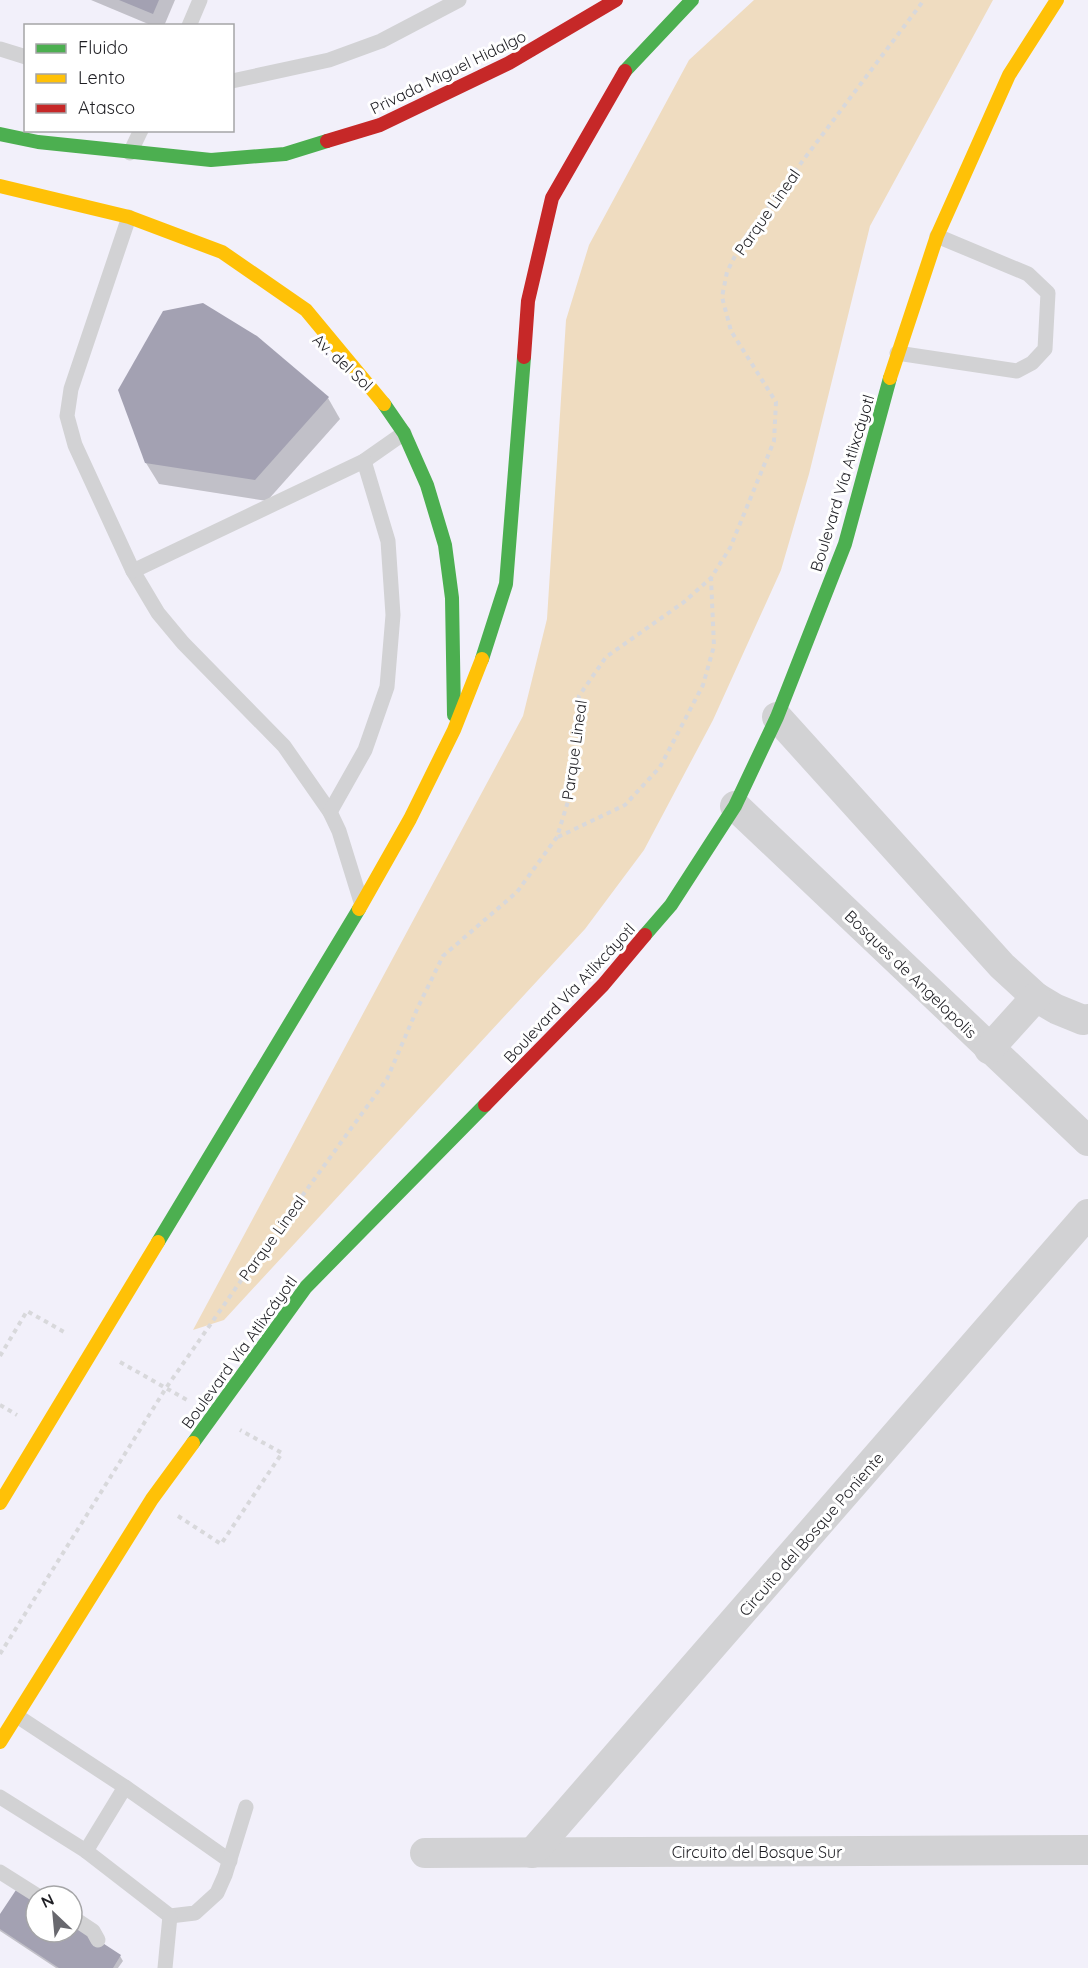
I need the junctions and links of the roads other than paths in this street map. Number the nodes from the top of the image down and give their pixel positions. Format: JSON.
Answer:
{"nodes":[{"id":1,"x":200,"y":0,"type":"edge"},
{"id":2,"x":459,"y":0,"type":"edge"},
{"id":3,"x":616,"y":0,"type":"edge"},
{"id":4,"x":692,"y":0,"type":"edge"},
{"id":5,"x":1057,"y":0,"type":"edge"},
{"id":6,"x":190,"y":24,"type":"edge"},
{"id":7,"x":0,"y":49,"type":"edge"},
{"id":8,"x":24,"y":56,"type":"edge"},
{"id":9,"x":234,"y":81,"type":"edge"},
{"id":10,"x":140,"y":132,"type":"edge"},
{"id":11,"x":0,"y":134,"type":"edge"},
{"id":12,"x":130,"y":153,"type":"junction"},
{"id":13,"x":0,"y":186,"type":"edge"},
{"id":14,"x":129,"y":217,"type":"junction"},
{"id":15,"x":937,"y":236,"type":"junction"},
{"id":16,"x":897,"y":353,"type":"junction"},
{"id":17,"x":404,"y":433,"type":"junction"},
{"id":18,"x":364,"y":461,"type":"junction"},
{"id":19,"x":133,"y":571,"type":"junction"},
{"id":20,"x":777,"y":717,"type":"junction"},
{"id":21,"x":454,"y":730,"type":"junction"},
{"id":22,"x":735,"y":806,"type":"junction"},
{"id":23,"x":330,"y":812,"type":"junction"},
{"id":24,"x":362,"y":904,"type":"junction"},
{"id":25,"x":1036,"y":997,"type":"junction"},
{"id":26,"x":1086,"y":1022,"type":"edge"},
{"id":27,"x":988,"y":1049,"type":"junction"},
{"id":28,"x":1088,"y":1141,"type":"edge"},
{"id":29,"x":1088,"y":1214,"type":"edge"},
{"id":30,"x":0,"y":1503,"type":"edge"},
{"id":31,"x":16,"y":1716,"type":"junction"},
{"id":32,"x":0,"y":1742,"type":"edge"},
{"id":33,"x":125,"y":1787,"type":"junction"},
{"id":34,"x":0,"y":1797,"type":"edge"},
{"id":35,"x":246,"y":1807,"type":"dead end"},
{"id":36,"x":1088,"y":1850,"type":"edge"},
{"id":37,"x":86,"y":1851,"type":"junction"},
{"id":38,"x":425,"y":1853,"type":"dead end"},
{"id":39,"x":532,"y":1853,"type":"junction"},
{"id":40,"x":230,"y":1861,"type":"junction"},
{"id":41,"x":0,"y":1872,"type":"edge"},
{"id":42,"x":24,"y":1887,"type":"edge"},
{"id":43,"x":170,"y":1916,"type":"junction"},
{"id":44,"x":84,"y":1925,"type":"edge"},
{"id":45,"x":98,"y":1940,"type":"dead end"},
{"id":46,"x":165,"y":1968,"type":"edge"}],
"edges":[{"from":1,"to":6,"type":"lane"},
{"from":2,"to":9,"type":"lane"},
{"from":3,"to":12,"type":"main road","name":"Privada Miguel Hidalgo"},
{"from":4,"to":21,"type":"main road"},
{"from":5,"to":15,"type":"main road","name":"Boulevard Vía Atlixcáyotl"},
{"from":7,"to":8,"type":"lane"},
{"from":10,"to":12,"type":"lane"},
{"from":11,"to":12,"type":"main road","name":"Privada Miguel Hidalgo"},
{"from":13,"to":14,"type":"main road"},
{"from":14,"to":17,"type":"main road"},
{"from":14,"to":19,"type":"lane"},
{"from":15,"to":16,"type":"main road","name":"Boulevard Vía Atlixcáyotl"},
{"from":15,"to":16,"type":"lane"},
{"from":16,"to":20,"type":"main road","name":"Boulevard Vía Atlixcáyotl"},
{"from":17,"to":18,"type":"lane"},
{"from":17,"to":21,"type":"main road"},
{"from":18,"to":19,"type":"lane"},
{"from":18,"to":23,"type":"lane"},
{"from":19,"to":23,"type":"lane"},
{"from":20,"to":22,"type":"main road","name":"Boulevard Vía Atlixcáyotl"},
{"from":20,"to":25,"type":"street"},
{"from":21,"to":24,"type":"main road"},
{"from":22,"to":27,"type":"street","name":"Bosques de Angelopolis"},
{"from":22,"to":31,"type":"main road","name":"Boulevard Vía Atlixcáyotl"},
{"from":23,"to":24,"type":"lane"},
{"from":24,"to":30,"type":"main road"},
{"from":25,"to":26,"type":"street"},
{"from":25,"to":27,"type":"street"},
{"from":27,"to":28,"type":"street","name":"Bosques de Angelopolis"},
{"from":29,"to":39,"type":"street","name":"Circuito del Bosque Poniente"},
{"from":31,"to":32,"type":"main road","name":"Boulevard Vía Atlixcáyotl"},
{"from":31,"to":33,"type":"lane"},
{"from":33,"to":37,"type":"lane"},
{"from":33,"to":40,"type":"lane"},
{"from":34,"to":37,"type":"lane"},
{"from":35,"to":40,"type":"lane"},
{"from":36,"to":39,"type":"street","name":"Circuito del Bosque Sur"},
{"from":37,"to":43,"type":"lane"},
{"from":38,"to":39,"type":"street","name":"Circuito del Bosque Sur"},
{"from":40,"to":43,"type":"lane"},
{"from":41,"to":42,"type":"lane"},
{"from":43,"to":46,"type":"lane"},
{"from":44,"to":45,"type":"lane"}]}
